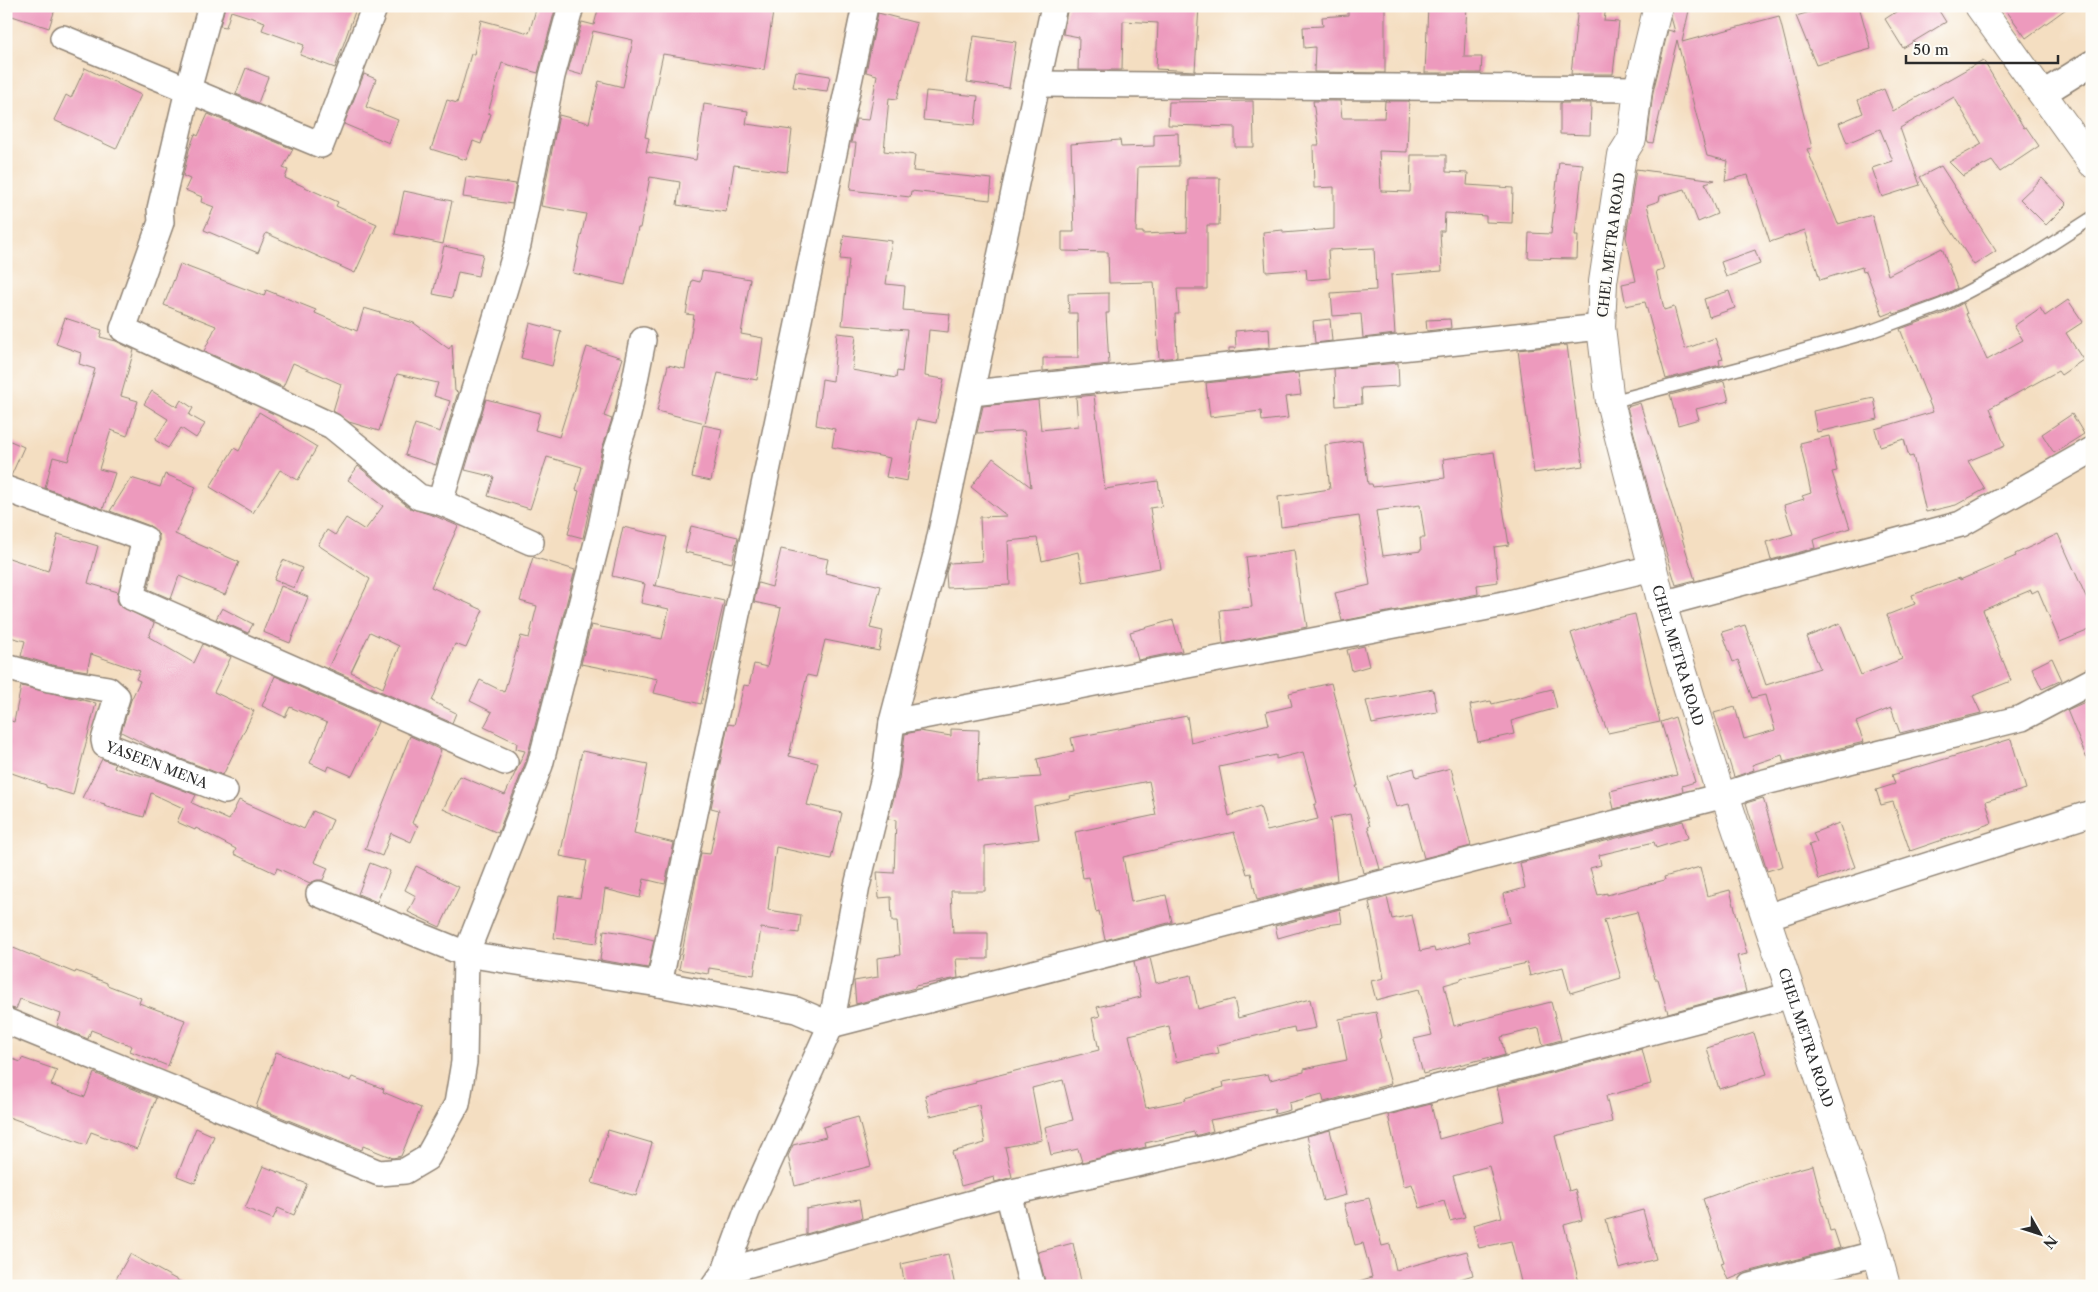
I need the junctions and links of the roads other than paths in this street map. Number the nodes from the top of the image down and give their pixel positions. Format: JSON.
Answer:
{"nodes":[{"id":1,"x":211,"y":6,"type":"edge"},
{"id":2,"x":375,"y":6,"type":"edge"},
{"id":3,"x":571,"y":6,"type":"edge"},
{"id":4,"x":865,"y":6,"type":"edge"},
{"id":5,"x":1054,"y":6,"type":"edge"},
{"id":6,"x":1658,"y":6,"type":"edge"},
{"id":7,"x":1979,"y":6,"type":"edge"},
{"id":8,"x":62,"y":38,"type":"dead end"},
{"id":9,"x":2092,"y":63,"type":"edge"},
{"id":10,"x":1037,"y":84,"type":"junction"},
{"id":11,"x":1638,"y":89,"type":"junction"},
{"id":12,"x":188,"y":90,"type":"junction"},
{"id":13,"x":2042,"y":94,"type":"junction"},
{"id":14,"x":2092,"y":163,"type":"edge"},
{"id":15,"x":2092,"y":218,"type":"edge"},
{"id":16,"x":1601,"y":328,"type":"junction"},
{"id":17,"x":643,"y":340,"type":"dead end"},
{"id":18,"x":972,"y":393,"type":"junction"},
{"id":19,"x":1610,"y":402,"type":"junction"},
{"id":20,"x":2092,"y":450,"type":"edge"},
{"id":21,"x":6,"y":489,"type":"edge"},
{"id":22,"x":440,"y":502,"type":"junction"},
{"id":23,"x":531,"y":542,"type":"dead end"},
{"id":24,"x":1652,"y":568,"type":"junction"},
{"id":25,"x":1662,"y":604,"type":"junction"},
{"id":26,"x":6,"y":667,"type":"edge"},
{"id":27,"x":2092,"y":681,"type":"edge"},
{"id":28,"x":892,"y":722,"type":"junction"},
{"id":29,"x":504,"y":762,"type":"dead end"},
{"id":30,"x":225,"y":791,"type":"dead end"},
{"id":31,"x":1721,"y":796,"type":"junction"},
{"id":32,"x":2092,"y":813,"type":"edge"},
{"id":33,"x":319,"y":894,"type":"dead end"},
{"id":34,"x":1766,"y":917,"type":"junction"},
{"id":35,"x":466,"y":954,"type":"junction"},
{"id":36,"x":658,"y":984,"type":"junction"},
{"id":37,"x":1792,"y":995,"type":"junction"},
{"id":38,"x":6,"y":1021,"type":"edge"},
{"id":39,"x":831,"y":1025,"type":"junction"},
{"id":40,"x":1008,"y":1193,"type":"junction"},
{"id":41,"x":1878,"y":1254,"type":"junction"},
{"id":42,"x":720,"y":1278,"type":"edge"},
{"id":43,"x":1032,"y":1286,"type":"edge"},
{"id":44,"x":1751,"y":1286,"type":"edge"},
{"id":45,"x":1886,"y":1286,"type":"edge"}],
"edges":[{"from":1,"to":12,"type":"street"},
{"from":2,"to":12,"type":"street"},
{"from":3,"to":22,"type":"street"},
{"from":4,"to":36,"type":"street"},
{"from":5,"to":10,"type":"street"},
{"from":6,"to":11,"type":"street","name":"CHEL METRA ROAD"},
{"from":7,"to":13,"type":"street"},
{"from":8,"to":12,"type":"street"},
{"from":9,"to":13,"type":"street"},
{"from":10,"to":11,"type":"street"},
{"from":10,"to":18,"type":"street"},
{"from":11,"to":16,"type":"street","name":"CHEL METRA ROAD"},
{"from":12,"to":22,"type":"street"},
{"from":13,"to":14,"type":"street"},
{"from":15,"to":19,"type":"lane"},
{"from":16,"to":18,"type":"street"},
{"from":16,"to":19,"type":"street","name":"CHEL METRA ROAD"},
{"from":17,"to":35,"type":"street"},
{"from":18,"to":28,"type":"street"},
{"from":19,"to":24,"type":"street","name":"CHEL METRA ROAD"},
{"from":20,"to":25,"type":"street"},
{"from":21,"to":29,"type":"street"},
{"from":22,"to":23,"type":"street"},
{"from":24,"to":25,"type":"street","name":"CHEL METRA ROAD"},
{"from":24,"to":28,"type":"street"},
{"from":25,"to":31,"type":"street","name":"CHEL METRA ROAD"},
{"from":26,"to":30,"type":"street","name":"YASEEN MENA"},
{"from":27,"to":31,"type":"street"},
{"from":28,"to":39,"type":"street"},
{"from":31,"to":34,"type":"street","name":"CHEL METRA ROAD"},
{"from":31,"to":39,"type":"street"},
{"from":32,"to":34,"type":"street"},
{"from":33,"to":35,"type":"street"},
{"from":34,"to":37,"type":"street","name":"CHEL METRA ROAD"},
{"from":35,"to":36,"type":"street"},
{"from":35,"to":38,"type":"street"},
{"from":36,"to":39,"type":"street"},
{"from":37,"to":40,"type":"street"},
{"from":37,"to":41,"type":"street","name":"CHEL METRA ROAD"},
{"from":39,"to":42,"type":"street"},
{"from":40,"to":42,"type":"street"},
{"from":40,"to":43,"type":"street"},
{"from":41,"to":44,"type":"street"},
{"from":41,"to":45,"type":"street","name":"CHEL METRA ROAD"}]}
